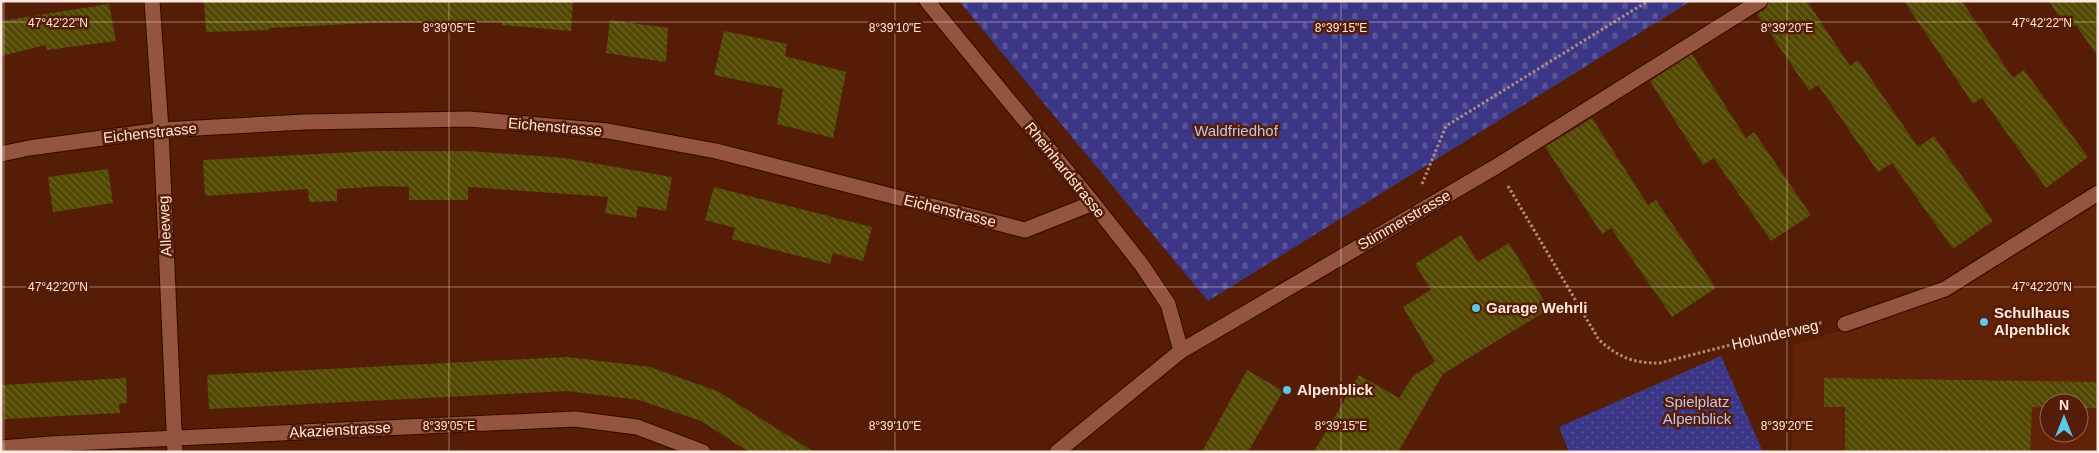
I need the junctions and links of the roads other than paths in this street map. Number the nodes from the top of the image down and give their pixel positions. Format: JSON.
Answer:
{"nodes":[{"id":1,"x":152,"y":1,"type":"edge"},
{"id":2,"x":927,"y":1,"type":"edge"},
{"id":3,"x":1760,"y":1,"type":"edge"},
{"id":4,"x":161,"y":130,"type":"junction"},
{"id":5,"x":1,"y":154,"type":"edge"},
{"id":6,"x":2098,"y":193,"type":"edge"},
{"id":7,"x":1093,"y":203,"type":"junction"},
{"id":8,"x":1845,"y":324,"type":"road end"},
{"id":9,"x":1181,"y":351,"type":"junction"},
{"id":10,"x":175,"y":445,"type":"edge"},
{"id":11,"x":1,"y":448,"type":"edge"},
{"id":12,"x":704,"y":452,"type":"edge"},
{"id":13,"x":1057,"y":452,"type":"edge"}],
"edges":[{"from":1,"to":4,"type":"street","name":"Alleeweg"},
{"from":2,"to":7,"type":"street","name":"Rheinhardstrasse"},
{"from":3,"to":9,"type":"street","name":"Stimmerstrasse"},
{"from":4,"to":5,"type":"street","name":"Eichenstrasse"},
{"from":4,"to":7,"type":"street","name":"Eichenstrasse"},
{"from":4,"to":10,"type":"street","name":"Alleeweg"},
{"from":6,"to":8,"type":"street"},
{"from":7,"to":9,"type":"street","name":"Rheinhardstrasse"},
{"from":9,"to":13,"type":"street","name":"Stimmerstrasse"},
{"from":10,"to":11,"type":"street","name":"Akazienstrasse"},
{"from":10,"to":12,"type":"street","name":"Akazienstrasse"}]}
